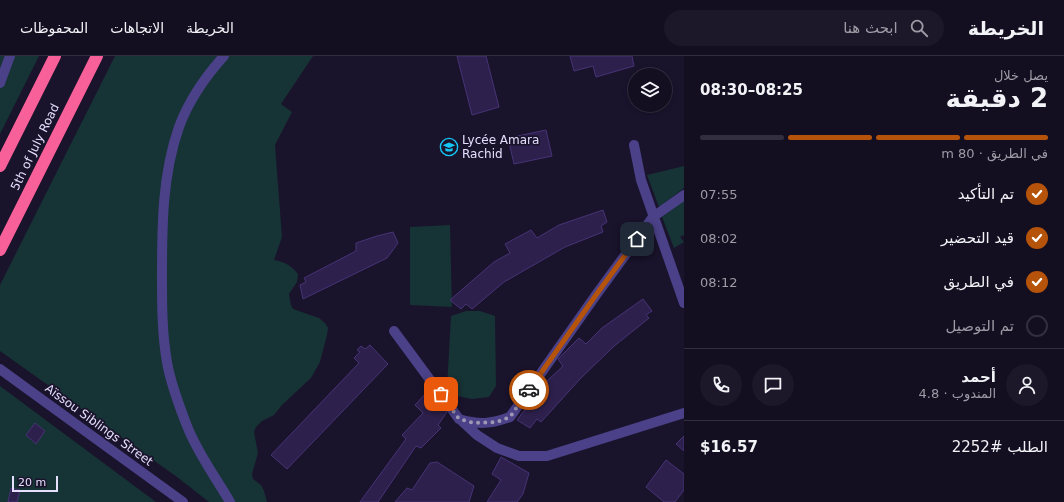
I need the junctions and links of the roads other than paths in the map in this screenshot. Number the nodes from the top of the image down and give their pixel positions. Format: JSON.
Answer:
{"nodes":[{"id":1,"x":10,"y":56,"type":"edge"},
{"id":2,"x":55,"y":56,"type":"edge"},
{"id":3,"x":96,"y":56,"type":"edge"},
{"id":4,"x":224,"y":56,"type":"edge"},
{"id":5,"x":0,"y":83,"type":"edge"},
{"id":6,"x":634,"y":145,"type":"dead end"},
{"id":7,"x":0,"y":166,"type":"edge"},
{"id":8,"x":684,"y":194,"type":"edge"},
{"id":9,"x":653,"y":217,"type":"junction"},
{"id":10,"x":0,"y":250,"type":"edge"},
{"id":11,"x":684,"y":303,"type":"edge"},
{"id":12,"x":394,"y":331,"type":"dead end"},
{"id":13,"x":0,"y":369,"type":"edge"},
{"id":14,"x":684,"y":413,"type":"edge"},
{"id":15,"x":459,"y":419,"type":"junction"},
{"id":16,"x":182,"y":502,"type":"edge"},
{"id":17,"x":230,"y":502,"type":"edge"}],
"edges":[{"from":1,"to":5,"type":"street"},
{"from":2,"to":7,"type":"highway","name":"5th of July Road"},
{"from":3,"to":10,"type":"highway","name":"5th of July Road"},
{"from":4,"to":17,"type":"street"},
{"from":6,"to":9,"type":"street"},
{"from":8,"to":9,"type":"street"},
{"from":9,"to":11,"type":"street"},
{"from":9,"to":15,"type":"street"},
{"from":12,"to":15,"type":"street"},
{"from":13,"to":16,"type":"street","name":"Aïssou Siblings Street"},
{"from":14,"to":15,"type":"street"}]}
